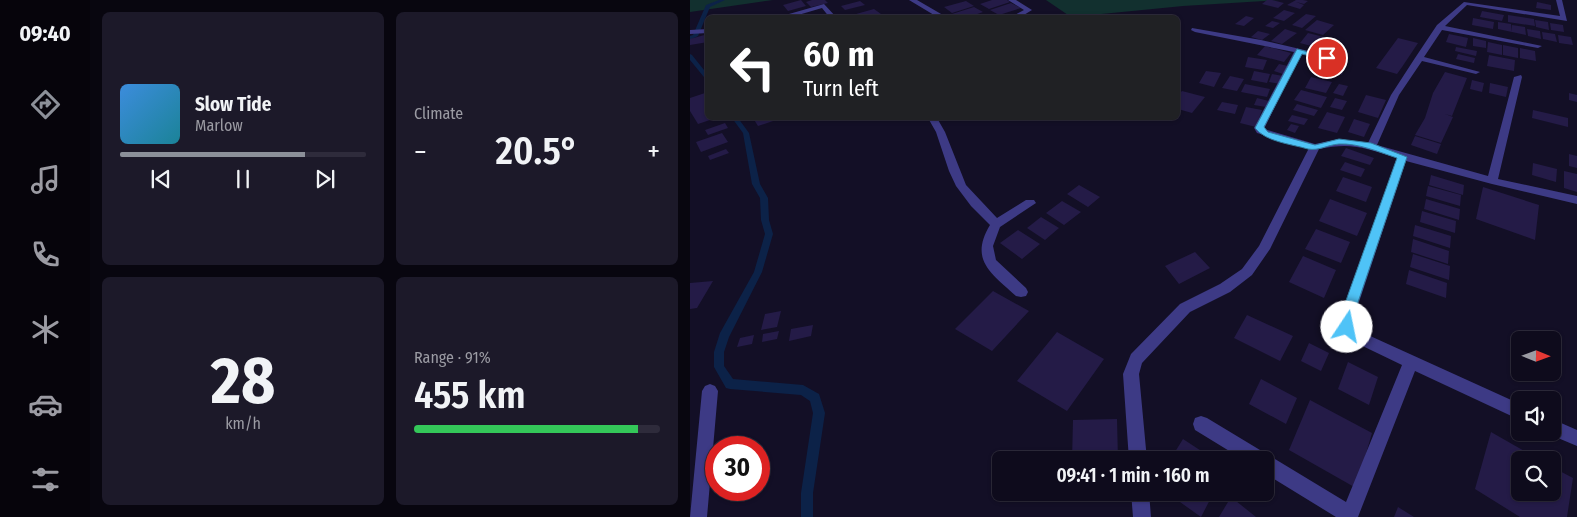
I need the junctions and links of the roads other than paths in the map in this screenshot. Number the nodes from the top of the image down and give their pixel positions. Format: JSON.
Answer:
{"nodes":[{"id":1,"x":912,"y":0,"type":"edge"},
{"id":2,"x":1011,"y":0,"type":"edge"},
{"id":3,"x":1560,"y":0,"type":"edge"},
{"id":4,"x":790,"y":15,"type":"edge"},
{"id":5,"x":832,"y":15,"type":"edge"},
{"id":6,"x":940,"y":15,"type":"edge"},
{"id":7,"x":1018,"y":15,"type":"edge"},
{"id":8,"x":1440,"y":27,"type":"junction"},
{"id":9,"x":1195,"y":30,"type":"dead end"},
{"id":10,"x":705,"y":31,"type":"edge"},
{"id":11,"x":690,"y":32,"type":"edge"},
{"id":12,"x":1538,"y":46,"type":"dead end"},
{"id":13,"x":1300,"y":51,"type":"junction"},
{"id":14,"x":1327,"y":58,"type":"dead end"},
{"id":15,"x":1420,"y":58,"type":"junction"},
{"id":16,"x":1476,"y":72,"type":"dead end"},
{"id":17,"x":1518,"y":77,"type":"dead end"},
{"id":18,"x":933,"y":120,"type":"edge"},
{"id":19,"x":1371,"y":146,"type":"junction"},
{"id":20,"x":1315,"y":147,"type":"junction"},
{"id":21,"x":1402,"y":157,"type":"junction"},
{"id":22,"x":1492,"y":181,"type":"junction"},
{"id":23,"x":1577,"y":200,"type":"edge"},
{"id":24,"x":1030,"y":203,"type":"dead end"},
{"id":25,"x":996,"y":224,"type":"junction"},
{"id":26,"x":1021,"y":292,"type":"dead end"},
{"id":27,"x":1411,"y":362,"type":"junction"},
{"id":28,"x":710,"y":391,"type":"dead end"},
{"id":29,"x":1511,"y":408,"type":"edge"},
{"id":30,"x":1201,"y":424,"type":"dead end"},
{"id":31,"x":1561,"y":431,"type":"edge"},
{"id":32,"x":1577,"y":438,"type":"edge"},
{"id":33,"x":1137,"y":451,"type":"edge"},
{"id":34,"x":1245,"y":451,"type":"edge"},
{"id":35,"x":1274,"y":469,"type":"edge"},
{"id":36,"x":1141,"y":501,"type":"edge"},
{"id":37,"x":1350,"y":516,"type":"edge"},
{"id":38,"x":698,"y":517,"type":"edge"},
{"id":39,"x":1142,"y":517,"type":"edge"}],
"edges":[{"from":1,"to":6,"type":"street"},
{"from":2,"to":7,"type":"street"},
{"from":3,"to":8,"type":"street"},
{"from":4,"to":5,"type":"street"},
{"from":8,"to":12,"type":"street"},
{"from":8,"to":15,"type":"street"},
{"from":9,"to":13,"type":"street"},
{"from":10,"to":11,"type":"street"},
{"from":13,"to":14,"type":"street"},
{"from":13,"to":20,"type":"street"},
{"from":15,"to":16,"type":"street"},
{"from":15,"to":19,"type":"street"},
{"from":17,"to":22,"type":"street"},
{"from":18,"to":25,"type":"street"},
{"from":19,"to":20,"type":"street"},
{"from":19,"to":21,"type":"street"},
{"from":20,"to":33,"type":"street"},
{"from":21,"to":22,"type":"street"},
{"from":21,"to":27,"type":"street"},
{"from":22,"to":23,"type":"street"},
{"from":24,"to":25,"type":"street"},
{"from":25,"to":26,"type":"street"},
{"from":27,"to":29,"type":"street"},
{"from":27,"to":37,"type":"street"},
{"from":28,"to":38,"type":"street"},
{"from":30,"to":34,"type":"street"},
{"from":31,"to":32,"type":"street"},
{"from":35,"to":37,"type":"street"},
{"from":36,"to":39,"type":"street"}]}
